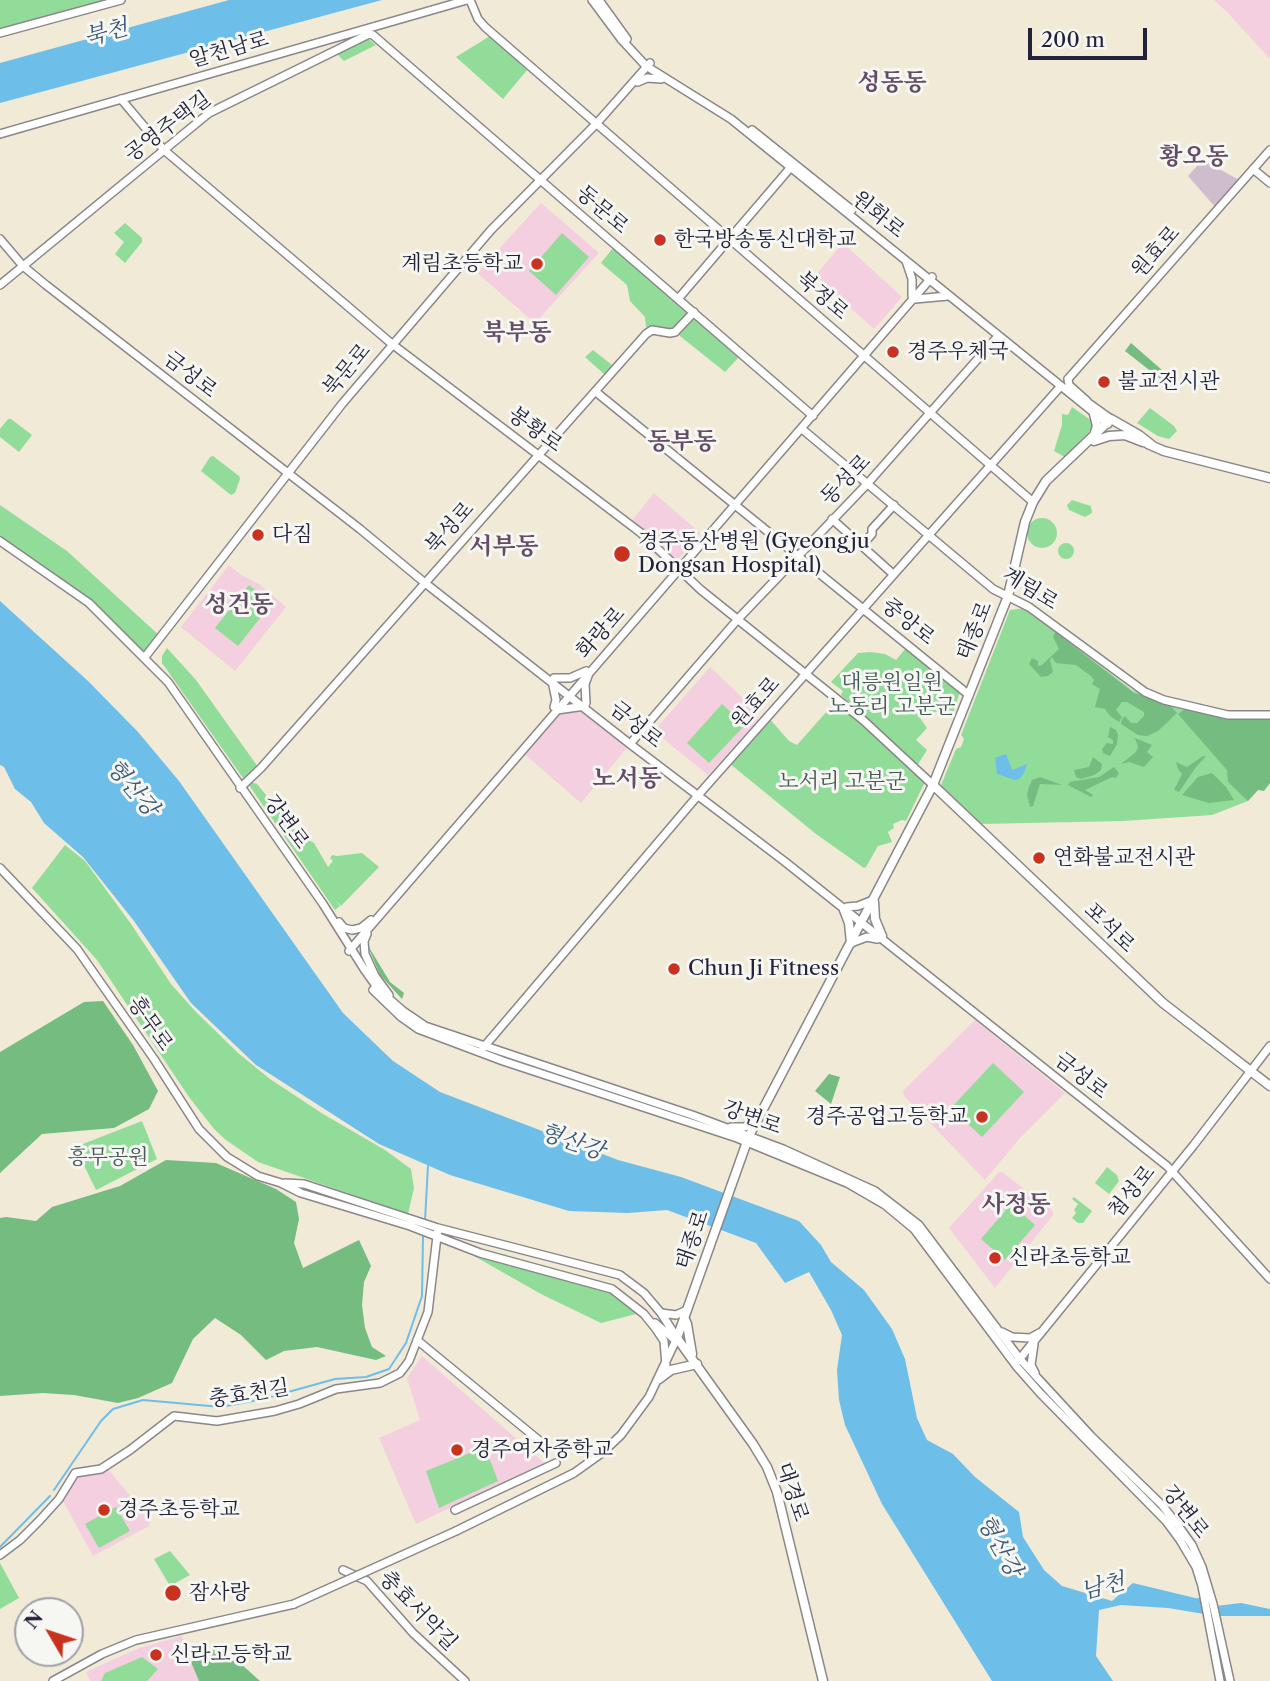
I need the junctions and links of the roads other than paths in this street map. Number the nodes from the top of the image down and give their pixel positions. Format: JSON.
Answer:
{"nodes":[{"id":1,"x":121,"y":0,"type":"edge"},
{"id":2,"x":469,"y":0,"type":"edge"},
{"id":3,"x":592,"y":0,"type":"edge"},
{"id":4,"x":599,"y":0,"type":"edge"},
{"id":5,"x":373,"y":28,"type":"junction"},
{"id":6,"x":0,"y":33,"type":"edge"},
{"id":7,"x":343,"y":36,"type":"junction"},
{"id":8,"x":379,"y":41,"type":"junction"},
{"id":9,"x":309,"y":46,"type":"junction"},
{"id":10,"x":630,"y":50,"type":"junction"},
{"id":11,"x":328,"y":54,"type":"junction"},
{"id":12,"x":307,"y":64,"type":"junction"},
{"id":13,"x":650,"y":66,"type":"junction"},
{"id":14,"x":665,"y":79,"type":"junction"},
{"id":15,"x":637,"y":80,"type":"junction"},
{"id":16,"x":121,"y":99,"type":"junction"},
{"id":17,"x":597,"y":123,"type":"junction"},
{"id":18,"x":0,"y":134,"type":"edge"},
{"id":19,"x":164,"y":150,"type":"junction"},
{"id":20,"x":1270,"y":150,"type":"edge"},
{"id":21,"x":791,"y":167,"type":"junction"},
{"id":22,"x":1253,"y":169,"type":"junction"},
{"id":23,"x":541,"y":181,"type":"junction"},
{"id":24,"x":1270,"y":183,"type":"edge"},
{"id":25,"x":0,"y":233,"type":"edge"},
{"id":26,"x":0,"y":239,"type":"edge"},
{"id":27,"x":731,"y":239,"type":"junction"},
{"id":28,"x":906,"y":260,"type":"junction"},
{"id":29,"x":24,"y":265,"type":"junction"},
{"id":30,"x":930,"y":277,"type":"junction"},
{"id":31,"x":0,"y":285,"type":"edge"},
{"id":32,"x":949,"y":296,"type":"junction"},
{"id":33,"x":913,"y":298,"type":"junction"},
{"id":34,"x":678,"y":299,"type":"junction"},
{"id":35,"x":694,"y":312,"type":"junction"},
{"id":36,"x":998,"y":336,"type":"junction"},
{"id":37,"x":392,"y":344,"type":"junction"},
{"id":38,"x":863,"y":355,"type":"junction"},
{"id":39,"x":1068,"y":379,"type":"junction"},
{"id":40,"x":1059,"y":384,"type":"junction"},
{"id":41,"x":596,"y":392,"type":"junction"},
{"id":42,"x":1088,"y":403,"type":"junction"},
{"id":43,"x":930,"y":413,"type":"junction"},
{"id":44,"x":812,"y":414,"type":"junction"},
{"id":45,"x":1094,"y":414,"type":"junction"},
{"id":46,"x":1111,"y":422,"type":"junction"},
{"id":47,"x":802,"y":429,"type":"junction"},
{"id":48,"x":1093,"y":440,"type":"junction"},
{"id":49,"x":1153,"y":446,"type":"junction"},
{"id":50,"x":538,"y":456,"type":"junction"},
{"id":51,"x":990,"y":465,"type":"junction"},
{"id":52,"x":288,"y":471,"type":"junction"},
{"id":53,"x":1270,"y":478,"type":"edge"},
{"id":54,"x":868,"y":483,"type":"junction"},
{"id":55,"x":1032,"y":502,"type":"junction"},
{"id":56,"x":735,"y":505,"type":"junction"},
{"id":57,"x":894,"y":505,"type":"junction"},
{"id":58,"x":832,"y":519,"type":"junction"},
{"id":59,"x":929,"y":534,"type":"junction"},
{"id":60,"x":0,"y":541,"type":"edge"},
{"id":61,"x":861,"y":545,"type":"junction"},
{"id":62,"x":797,"y":555,"type":"junction"},
{"id":63,"x":679,"y":569,"type":"junction"},
{"id":64,"x":893,"y":574,"type":"junction"},
{"id":65,"x":427,"y":581,"type":"junction"},
{"id":66,"x":1008,"y":596,"type":"junction"},
{"id":67,"x":864,"y":608,"type":"junction"},
{"id":68,"x":738,"y":619,"type":"junction"},
{"id":69,"x":145,"y":657,"type":"junction"},
{"id":70,"x":588,"y":671,"type":"junction"},
{"id":71,"x":806,"y":673,"type":"junction"},
{"id":72,"x":553,"y":679,"type":"junction"},
{"id":73,"x":569,"y":692,"type":"junction"},
{"id":74,"x":969,"y":695,"type":"junction"},
{"id":75,"x":586,"y":705,"type":"junction"},
{"id":76,"x":555,"y":709,"type":"junction"},
{"id":77,"x":1270,"y":715,"type":"edge"},
{"id":78,"x":632,"y":742,"type":"junction"},
{"id":79,"x":933,"y":785,"type":"junction"},
{"id":80,"x":240,"y":788,"type":"junction"},
{"id":81,"x":699,"y":794,"type":"junction"},
{"id":82,"x":0,"y":868,"type":"edge"},
{"id":83,"x":874,"y":899,"type":"junction"},
{"id":84,"x":845,"y":909,"type":"junction"},
{"id":85,"x":333,"y":919,"type":"junction"},
{"id":86,"x":374,"y":920,"type":"junction"},
{"id":87,"x":862,"y":922,"type":"junction"},
{"id":88,"x":881,"y":938,"type":"junction"},
{"id":89,"x":851,"y":943,"type":"junction"},
{"id":90,"x":349,"y":948,"type":"junction"},
{"id":91,"x":396,"y":1004,"type":"junction"},
{"id":92,"x":401,"y":1013,"type":"junction"},
{"id":93,"x":1270,"y":1046,"type":"edge"},
{"id":94,"x":482,"y":1050,"type":"junction"},
{"id":95,"x":1251,"y":1072,"type":"junction"},
{"id":96,"x":1270,"y":1086,"type":"edge"},
{"id":97,"x":759,"y":1116,"type":"junction"},
{"id":98,"x":720,"y":1125,"type":"junction"},
{"id":99,"x":746,"y":1142,"type":"junction"},
{"id":100,"x":1174,"y":1170,"type":"junction"},
{"id":101,"x":433,"y":1230,"type":"junction"},
{"id":102,"x":930,"y":1244,"type":"junction"},
{"id":103,"x":1270,"y":1273,"type":"edge"},
{"id":104,"x":1270,"y":1279,"type":"edge"},
{"id":105,"x":644,"y":1314,"type":"junction"},
{"id":106,"x":665,"y":1314,"type":"junction"},
{"id":107,"x":685,"y":1314,"type":"junction"},
{"id":108,"x":998,"y":1330,"type":"junction"},
{"id":109,"x":1043,"y":1331,"type":"junction"},
{"id":110,"x":677,"y":1339,"type":"junction"},
{"id":111,"x":417,"y":1340,"type":"junction"},
{"id":112,"x":1035,"y":1340,"type":"junction"},
{"id":113,"x":694,"y":1361,"type":"junction"},
{"id":114,"x":1017,"y":1362,"type":"junction"},
{"id":115,"x":666,"y":1365,"type":"junction"},
{"id":116,"x":659,"y":1379,"type":"junction"},
{"id":117,"x":1039,"y":1381,"type":"junction"},
{"id":118,"x":541,"y":1442,"type":"dead end"},
{"id":119,"x":556,"y":1463,"type":"dead end"},
{"id":120,"x":455,"y":1510,"type":"dead end"},
{"id":121,"x":0,"y":1555,"type":"edge"},
{"id":122,"x":1199,"y":1567,"type":"junction"},
{"id":123,"x":343,"y":1570,"type":"dead end"},
{"id":124,"x":1216,"y":1635,"type":"junction"},
{"id":125,"x":53,"y":1681,"type":"edge"},
{"id":126,"x":465,"y":1681,"type":"edge"},
{"id":127,"x":824,"y":1681,"type":"edge"},
{"id":128,"x":1220,"y":1681,"type":"edge"},
{"id":129,"x":1230,"y":1681,"type":"edge"}],
"edges":[{"from":1,"to":6,"type":"street"},
{"from":2,"to":5,"type":"street","name":"알천남로"},
{"from":2,"to":17,"type":"street","name":"북정로"},
{"from":3,"to":10,"type":"street","name":"원화로"},
{"from":4,"to":13,"type":"street","name":"원화로"},
{"from":5,"to":7,"type":"street","name":"알천남로"},
{"from":5,"to":8,"type":"street","name":"동문로"},
{"from":7,"to":9,"type":"street","name":"알천남로"},
{"from":7,"to":11,"type":"street","name":"공영주택길"},
{"from":8,"to":11,"type":"street"},
{"from":8,"to":23,"type":"street","name":"동문로"},
{"from":9,"to":12,"type":"street"},
{"from":9,"to":16,"type":"street","name":"알천남로"},
{"from":10,"to":13,"type":"street","name":"원화로"},
{"from":10,"to":15,"type":"street"},
{"from":11,"to":12,"type":"street","name":"공영주택길"},
{"from":12,"to":19,"type":"street","name":"공영주택길"},
{"from":13,"to":14,"type":"street","name":"원화로"},
{"from":13,"to":15,"type":"street","name":"북문로"},
{"from":13,"to":30,"type":"street","name":"원화로"},
{"from":14,"to":15,"type":"street"},
{"from":14,"to":21,"type":"street","name":"원화로"},
{"from":15,"to":17,"type":"street","name":"북문로"},
{"from":16,"to":18,"type":"street","name":"알천남로"},
{"from":16,"to":19,"type":"street","name":"봉황로"},
{"from":17,"to":23,"type":"street","name":"북문로"},
{"from":17,"to":27,"type":"street","name":"북정로"},
{"from":19,"to":29,"type":"street","name":"공영주택길"},
{"from":19,"to":37,"type":"street","name":"봉황로"},
{"from":20,"to":22,"type":"street","name":"원효로"},
{"from":21,"to":27,"type":"street"},
{"from":21,"to":28,"type":"street","name":"원화로"},
{"from":22,"to":24,"type":"street"},
{"from":22,"to":39,"type":"street","name":"원효로"},
{"from":23,"to":34,"type":"street","name":"동문로"},
{"from":23,"to":37,"type":"street","name":"북문로"},
{"from":25,"to":29,"type":"street","name":"금성로"},
{"from":26,"to":29,"type":"street","name":"금성로"},
{"from":27,"to":34,"type":"street"},
{"from":27,"to":38,"type":"street","name":"북정로"},
{"from":28,"to":30,"type":"street","name":"원화로"},
{"from":28,"to":33,"type":"street"},
{"from":29,"to":31,"type":"street","name":"공영주택길"},
{"from":29,"to":52,"type":"street","name":"금성로"},
{"from":29,"to":52,"type":"street","name":"금성로"},
{"from":30,"to":32,"type":"street","name":"원화로"},
{"from":30,"to":33,"type":"street","name":"화랑로"},
{"from":30,"to":40,"type":"street","name":"원화로"},
{"from":32,"to":33,"type":"street"},
{"from":32,"to":36,"type":"street","name":"원화로"},
{"from":33,"to":38,"type":"street","name":"화랑로"},
{"from":34,"to":35,"type":"street","name":"동문로"},
{"from":35,"to":41,"type":"street","name":"북성로"},
{"from":35,"to":44,"type":"street","name":"동문로"},
{"from":36,"to":40,"type":"street","name":"원화로"},
{"from":36,"to":43,"type":"street","name":"동성로"},
{"from":37,"to":50,"type":"street","name":"봉황로"},
{"from":37,"to":52,"type":"street","name":"북문로"},
{"from":38,"to":43,"type":"street","name":"북정로"},
{"from":38,"to":44,"type":"street","name":"화랑로"},
{"from":39,"to":40,"type":"street"},
{"from":39,"to":42,"type":"street"},
{"from":40,"to":42,"type":"street","name":"원화로"},
{"from":40,"to":45,"type":"street","name":"원화로"},
{"from":40,"to":51,"type":"street","name":"원효로"},
{"from":41,"to":50,"type":"street","name":"북성로"},
{"from":41,"to":56,"type":"street","name":"중앙로"},
{"from":42,"to":46,"type":"street","name":"원화로"},
{"from":43,"to":51,"type":"street","name":"북정로"},
{"from":43,"to":54,"type":"street","name":"동성로"},
{"from":44,"to":47,"type":"street","name":"화랑로"},
{"from":44,"to":56,"type":"street","name":"화랑로"},
{"from":45,"to":46,"type":"street","name":"원화로"},
{"from":45,"to":48,"type":"main road"},
{"from":46,"to":48,"type":"main road","name":"태종로"},
{"from":46,"to":49,"type":"main road","name":"원화로"},
{"from":47,"to":54,"type":"street","name":"계림로"},
{"from":47,"to":56,"type":"street","name":"화랑로"},
{"from":48,"to":49,"type":"main road"},
{"from":48,"to":55,"type":"main road","name":"태종로"},
{"from":49,"to":53,"type":"main road","name":"원화로"},
{"from":50,"to":63,"type":"street","name":"봉황로"},
{"from":50,"to":65,"type":"street","name":"북성로"},
{"from":51,"to":55,"type":"street","name":"북정로"},
{"from":51,"to":59,"type":"street","name":"원효로"},
{"from":52,"to":65,"type":"street","name":"금성로"},
{"from":52,"to":69,"type":"street","name":"북문로"},
{"from":54,"to":57,"type":"street","name":"계림로"},
{"from":54,"to":58,"type":"street","name":"동성로"},
{"from":55,"to":66,"type":"main road","name":"태종로"},
{"from":56,"to":62,"type":"street","name":"중앙로"},
{"from":56,"to":63,"type":"street","name":"화랑로"},
{"from":57,"to":59,"type":"street","name":"계림로"},
{"from":57,"to":61,"type":"street"},
{"from":58,"to":61,"type":"street"},
{"from":58,"to":62,"type":"street","name":"동성로"},
{"from":59,"to":64,"type":"street","name":"원효로"},
{"from":59,"to":66,"type":"street","name":"계림로"},
{"from":60,"to":69,"type":"street","name":"강변로"},
{"from":61,"to":64,"type":"street"},
{"from":62,"to":67,"type":"street","name":"중앙로"},
{"from":62,"to":68,"type":"street","name":"동성로"},
{"from":63,"to":68,"type":"street","name":"봉황로"},
{"from":63,"to":70,"type":"street","name":"화랑로"},
{"from":64,"to":67,"type":"street","name":"원효로"},
{"from":65,"to":72,"type":"street","name":"금성로"},
{"from":65,"to":80,"type":"street","name":"북성로"},
{"from":66,"to":74,"type":"main road","name":"태종로"},
{"from":66,"to":77,"type":"street","name":"계림로"},
{"from":67,"to":71,"type":"street","name":"원효로"},
{"from":67,"to":74,"type":"street","name":"중앙로"},
{"from":68,"to":71,"type":"street","name":"봉황로"},
{"from":68,"to":78,"type":"street","name":"동성로"},
{"from":69,"to":80,"type":"street","name":"강변로"},
{"from":70,"to":72,"type":"street"},
{"from":70,"to":73,"type":"street","name":"화랑로"},
{"from":70,"to":75,"type":"street"},
{"from":71,"to":79,"type":"street","name":"봉황로"},
{"from":71,"to":81,"type":"street","name":"원효로"},
{"from":72,"to":73,"type":"street","name":"금성로"},
{"from":72,"to":76,"type":"street"},
{"from":73,"to":75,"type":"street","name":"금성로"},
{"from":73,"to":76,"type":"street","name":"화랑로"},
{"from":74,"to":79,"type":"main road","name":"태종로"},
{"from":75,"to":76,"type":"street"},
{"from":75,"to":78,"type":"street","name":"금성로"},
{"from":76,"to":86,"type":"street","name":"화랑로"},
{"from":78,"to":81,"type":"street","name":"금성로"},
{"from":79,"to":83,"type":"main road","name":"태종로"},
{"from":79,"to":95,"type":"main road","name":"포석로"},
{"from":80,"to":85,"type":"street","name":"강변로"},
{"from":80,"to":90,"type":"street","name":"강변로"},
{"from":81,"to":84,"type":"street","name":"금성로"},
{"from":81,"to":94,"type":"street","name":"원효로"},
{"from":82,"to":101,"type":"street","name":"흥무로"},
{"from":83,"to":84,"type":"street"},
{"from":83,"to":87,"type":"main road","name":"태종로"},
{"from":83,"to":88,"type":"main road"},
{"from":84,"to":87,"type":"street","name":"금성로"},
{"from":84,"to":89,"type":"main road"},
{"from":85,"to":86,"type":"street"},
{"from":85,"to":90,"type":"street","name":"강변로"},
{"from":86,"to":90,"type":"street","name":"화랑로"},
{"from":86,"to":91,"type":"street"},
{"from":87,"to":88,"type":"street","name":"금성로"},
{"from":87,"to":89,"type":"main road","name":"태종로"},
{"from":88,"to":89,"type":"street"},
{"from":88,"to":100,"type":"street","name":"금성로"},
{"from":89,"to":97,"type":"main road","name":"태종로"},
{"from":90,"to":91,"type":"street","name":"강변로"},
{"from":90,"to":92,"type":"street","name":"강변로"},
{"from":91,"to":92,"type":"street","name":"강변로"},
{"from":92,"to":94,"type":"street","name":"강변로"},
{"from":93,"to":95,"type":"street","name":"첨성로"},
{"from":94,"to":98,"type":"street","name":"강변로"},
{"from":94,"to":99,"type":"street","name":"강변로"},
{"from":95,"to":96,"type":"main road","name":"포석로"},
{"from":95,"to":100,"type":"street","name":"첨성로"},
{"from":97,"to":98,"type":"street"},
{"from":97,"to":99,"type":"main road","name":"태종로"},
{"from":98,"to":99,"type":"street","name":"강변로"},
{"from":99,"to":102,"type":"street","name":"강변로"},
{"from":99,"to":107,"type":"main road","name":"태종로"},
{"from":100,"to":103,"type":"street","name":"금성로"},
{"from":100,"to":104,"type":"street","name":"금성로"},
{"from":100,"to":109,"type":"street","name":"첨성로"},
{"from":101,"to":105,"type":"street","name":"흥무로"},
{"from":101,"to":106,"type":"street","name":"흥무로"},
{"from":101,"to":111,"type":"street","name":"충효천길"},
{"from":102,"to":108,"type":"street","name":"강변로"},
{"from":102,"to":114,"type":"street","name":"강변로"},
{"from":105,"to":110,"type":"street","name":"흥무로"},
{"from":105,"to":115,"type":"street","name":"흥무로"},
{"from":106,"to":107,"type":"street"},
{"from":106,"to":110,"type":"street","name":"흥무로"},
{"from":107,"to":110,"type":"main road","name":"태종로"},
{"from":107,"to":113,"type":"main road"},
{"from":108,"to":109,"type":"street"},
{"from":108,"to":114,"type":"street","name":"강변로"},
{"from":109,"to":112,"type":"street","name":"첨성로"},
{"from":110,"to":113,"type":"main road","name":"대경로"},
{"from":110,"to":115,"type":"street","name":"태종로"},
{"from":111,"to":118,"type":"street"},
{"from":111,"to":121,"type":"street","name":"충효천길"},
{"from":112,"to":114,"type":"street","name":"첨성로"},
{"from":112,"to":117,"type":"street"},
{"from":113,"to":116,"type":"main road"},
{"from":113,"to":127,"type":"main road","name":"대경로"},
{"from":114,"to":117,"type":"street","name":"강변로"},
{"from":114,"to":122,"type":"street","name":"강변로"},
{"from":115,"to":116,"type":"street","name":"태종로"},
{"from":116,"to":125,"type":"street","name":"태종로","bridge":true},
{"from":117,"to":122,"type":"street","name":"강변로"},
{"from":119,"to":120,"type":"street"},
{"from":122,"to":124,"type":"street"},
{"from":123,"to":126,"type":"street","name":"충효서악길"},
{"from":124,"to":128,"type":"street"},
{"from":124,"to":129,"type":"street"}]}
